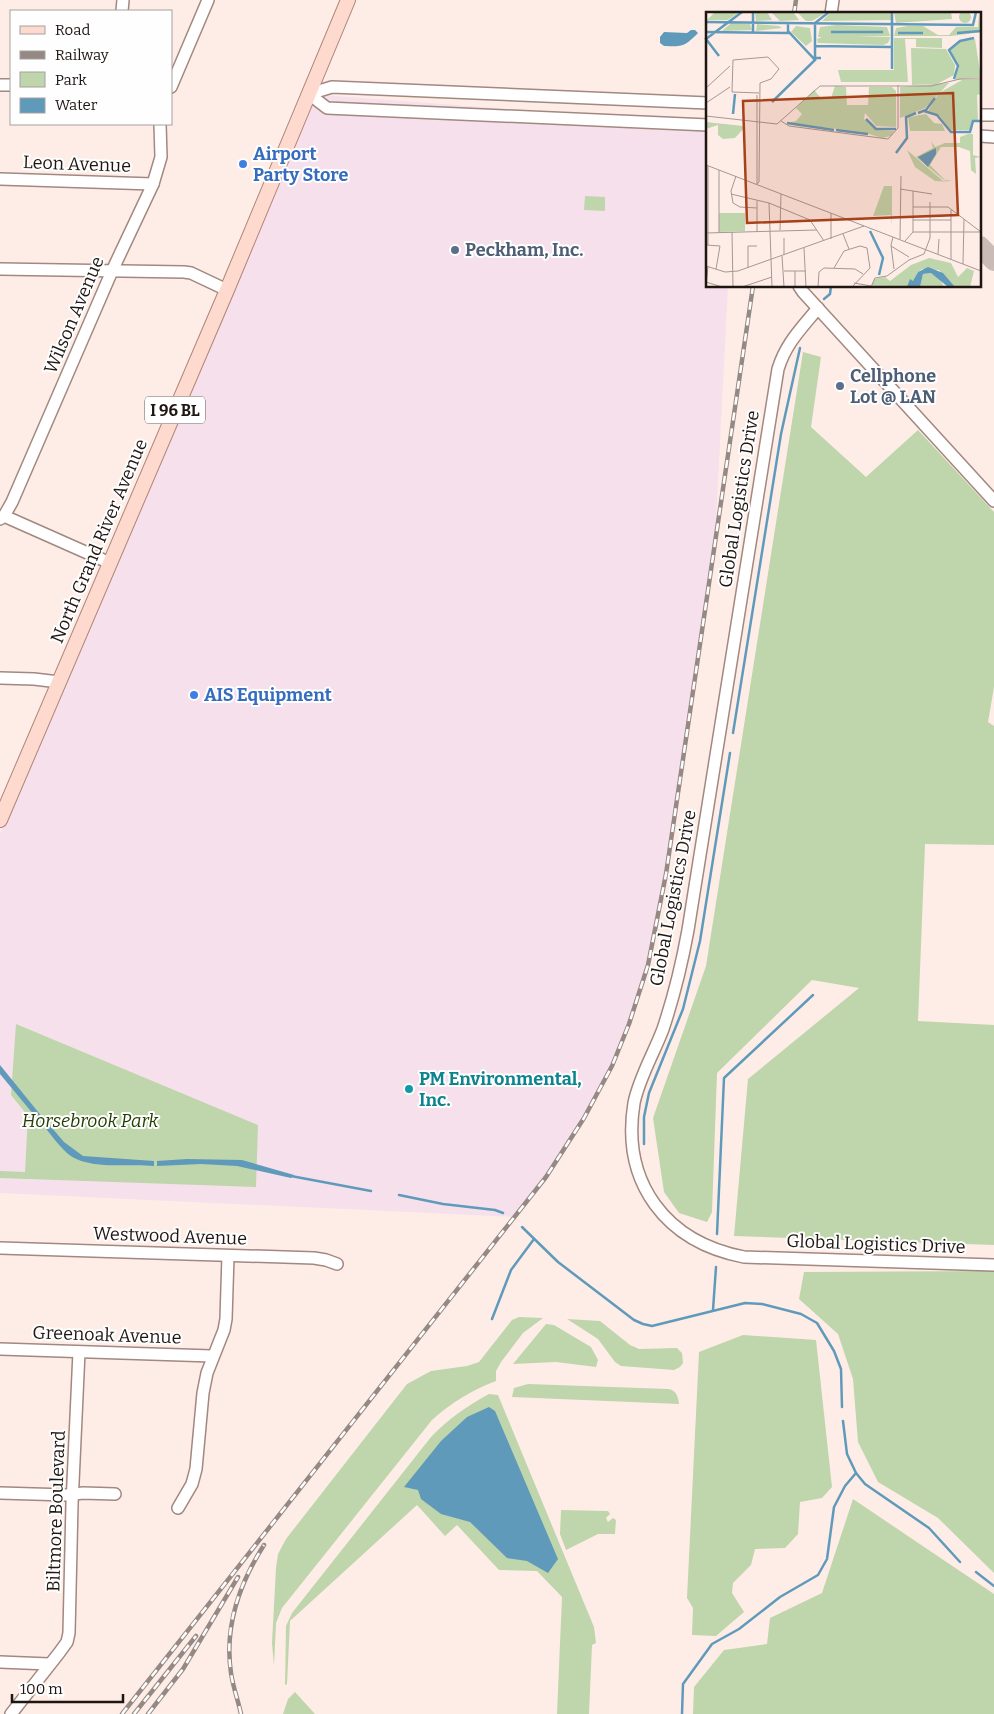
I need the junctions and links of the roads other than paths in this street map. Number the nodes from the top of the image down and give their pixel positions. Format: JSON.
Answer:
{"nodes":[{"id":1,"x":208,"y":0,"type":"edge"},
{"id":2,"x":348,"y":0,"type":"edge"},
{"id":3,"x":172,"y":85,"type":"edge"},
{"id":4,"x":455,"y":92,"type":"junction"},
{"id":5,"x":309,"y":94,"type":"junction"},
{"id":6,"x":568,"y":97,"type":"junction"},
{"id":7,"x":706,"y":103,"type":"edge"},
{"id":8,"x":454,"y":114,"type":"junction"},
{"id":9,"x":566,"y":119,"type":"junction"},
{"id":10,"x":706,"y":119,"type":"edge"},
{"id":11,"x":671,"y":124,"type":"junction"},
{"id":12,"x":160,"y":125,"type":"edge"},
{"id":13,"x":706,"y":125,"type":"edge"},
{"id":14,"x":0,"y":179,"type":"edge"},
{"id":15,"x":153,"y":184,"type":"junction"},
{"id":16,"x":0,"y":269,"type":"edge"},
{"id":17,"x":112,"y":271,"type":"junction"},
{"id":18,"x":801,"y":288,"type":"edge"},
{"id":19,"x":227,"y":290,"type":"junction"},
{"id":20,"x":818,"y":308,"type":"junction"},
{"id":21,"x":994,"y":501,"type":"edge"},
{"id":22,"x":2,"y":518,"type":"edge"},
{"id":23,"x":110,"y":562,"type":"junction"},
{"id":24,"x":0,"y":678,"type":"edge"},
{"id":25,"x":59,"y":682,"type":"junction"},
{"id":26,"x":0,"y":820,"type":"edge"},
{"id":27,"x":0,"y":1248,"type":"edge"},
{"id":28,"x":228,"y":1256,"type":"junction"},
{"id":29,"x":337,"y":1264,"type":"dead end"},
{"id":30,"x":994,"y":1265,"type":"edge"},
{"id":31,"x":0,"y":1350,"type":"edge"},
{"id":32,"x":79,"y":1352,"type":"junction"},
{"id":33,"x":212,"y":1356,"type":"junction"},
{"id":34,"x":0,"y":1493,"type":"edge"},
{"id":35,"x":74,"y":1494,"type":"junction"},
{"id":36,"x":114,"y":1494,"type":"dead end"},
{"id":37,"x":178,"y":1508,"type":"dead end"},
{"id":38,"x":0,"y":1662,"type":"edge"},
{"id":39,"x":50,"y":1664,"type":"junction"},
{"id":40,"x":11,"y":1714,"type":"edge"}],
"edges":[{"from":1,"to":3,"type":"street"},
{"from":2,"to":5,"type":"main road","name":"North Grand River Avenue","number":"I 96 BL"},
{"from":4,"to":5,"type":"street"},
{"from":4,"to":6,"type":"street"},
{"from":4,"to":8,"type":"street"},
{"from":5,"to":8,"type":"street"},
{"from":5,"to":19,"type":"main road","name":"North Grand River Avenue","number":"I 96 BL"},
{"from":6,"to":7,"type":"street"},
{"from":6,"to":9,"type":"street"},
{"from":8,"to":9,"type":"street"},
{"from":9,"to":11,"type":"street"},
{"from":10,"to":11,"type":"street"},
{"from":11,"to":13,"type":"street"},
{"from":12,"to":15,"type":"street","name":"Wilson Avenue"},
{"from":14,"to":15,"type":"street","name":"Leon Avenue"},
{"from":15,"to":17,"type":"street","name":"Wilson Avenue"},
{"from":16,"to":17,"type":"street"},
{"from":17,"to":19,"type":"street"},
{"from":17,"to":22,"type":"street","name":"Wilson Avenue"},
{"from":18,"to":20,"type":"street"},
{"from":19,"to":23,"type":"main road","name":"North Grand River Avenue","number":"I 96 BL"},
{"from":20,"to":21,"type":"street"},
{"from":20,"to":30,"type":"street","name":"Global Logistics Drive"},
{"from":22,"to":23,"type":"street"},
{"from":23,"to":25,"type":"main road","name":"North Grand River Avenue","number":"I 96 BL"},
{"from":24,"to":25,"type":"street"},
{"from":25,"to":26,"type":"main road","name":"North Grand River Avenue","number":"I 96 BL"},
{"from":27,"to":28,"type":"street","name":"Westwood Avenue"},
{"from":28,"to":29,"type":"street","name":"Westwood Avenue"},
{"from":28,"to":33,"type":"street"},
{"from":31,"to":32,"type":"street","name":"Greenoak Avenue"},
{"from":32,"to":33,"type":"street","name":"Greenoak Avenue"},
{"from":32,"to":35,"type":"street","name":"Biltmore Boulevard"},
{"from":33,"to":37,"type":"street"},
{"from":34,"to":35,"type":"street"},
{"from":35,"to":36,"type":"street"},
{"from":35,"to":39,"type":"street","name":"Biltmore Boulevard"},
{"from":38,"to":39,"type":"street"},
{"from":39,"to":40,"type":"street","name":"Biltmore Boulevard"}]}
